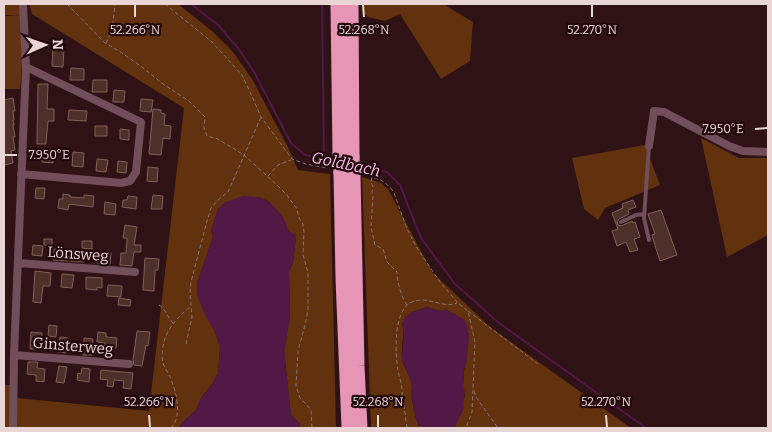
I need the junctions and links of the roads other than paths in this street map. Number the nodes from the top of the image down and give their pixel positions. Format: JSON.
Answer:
{"nodes":[{"id":1,"x":23,"y":4,"type":"edge"},
{"id":2,"x":338,"y":4,"type":"edge"},
{"id":3,"x":351,"y":4,"type":"edge"},
{"id":4,"x":26,"y":66,"type":"junction"},
{"id":5,"x":649,"y":146,"type":"joint"},
{"id":6,"x":768,"y":152,"type":"edge"},
{"id":7,"x":346,"y":156,"type":"junction"},
{"id":8,"x":340,"y":172,"type":"junction"},
{"id":9,"x":21,"y":174,"type":"junction"},
{"id":10,"x":644,"y":214,"type":"junction"},
{"id":11,"x":621,"y":222,"type":"dead end"},
{"id":12,"x":649,"y":240,"type":"dead end"},
{"id":13,"x":18,"y":263,"type":"junction"},
{"id":14,"x":135,"y":272,"type":"dead end"},
{"id":15,"x":14,"y":355,"type":"junction"},
{"id":16,"x":129,"y":364,"type":"dead end"},
{"id":17,"x":13,"y":428,"type":"edge"},
{"id":18,"x":349,"y":428,"type":"edge"},
{"id":19,"x":360,"y":428,"type":"edge"}],
"edges":[{"from":1,"to":4,"type":"street"},
{"from":2,"to":7,"type":"highway"},
{"from":3,"to":7,"type":"highway"},
{"from":4,"to":9,"type":"street"},
{"from":4,"to":9,"type":"street"},
{"from":5,"to":6,"type":"street"},
{"from":5,"to":10,"type":"lane"},
{"from":7,"to":8,"type":"highway","bridge":true},
{"from":8,"to":18,"type":"highway"},
{"from":8,"to":19,"type":"highway"},
{"from":9,"to":13,"type":"street"},
{"from":10,"to":11,"type":"lane"},
{"from":10,"to":12,"type":"lane"},
{"from":13,"to":14,"type":"street","name":"Lönsweg"},
{"from":13,"to":15,"type":"street"},
{"from":15,"to":16,"type":"street","name":"Ginsterweg"},
{"from":15,"to":17,"type":"street"}]}
